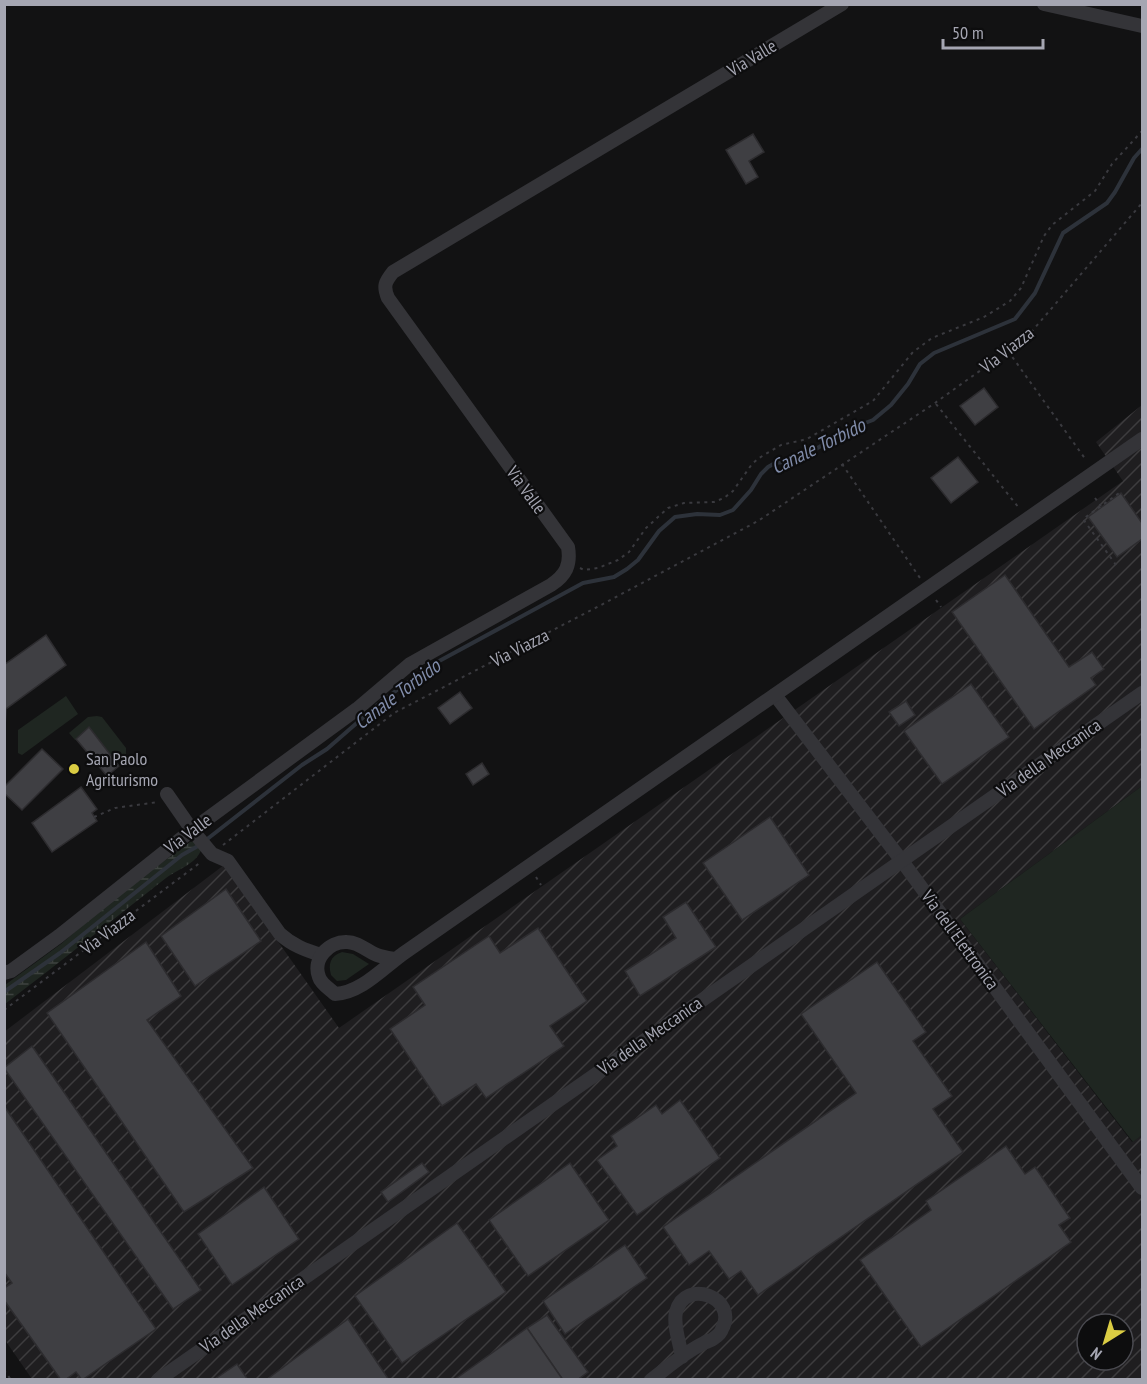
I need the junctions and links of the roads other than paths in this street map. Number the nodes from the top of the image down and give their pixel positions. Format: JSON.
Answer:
{"nodes":[{"id":1,"x":842,"y":4,"type":"edge"},
{"id":2,"x":1044,"y":4,"type":"edge"},
{"id":3,"x":1143,"y":26,"type":"edge"},
{"id":4,"x":1143,"y":439,"type":"edge"},
{"id":5,"x":1143,"y":693,"type":"edge"},
{"id":6,"x":775,"y":695,"type":"junction"},
{"id":7,"x":165,"y":798,"type":"road end"},
{"id":8,"x":192,"y":830,"type":"junction"},
{"id":9,"x":902,"y":861,"type":"junction"},
{"id":10,"x":321,"y":955,"type":"junction"},
{"id":11,"x":395,"y":959,"type":"junction"},
{"id":12,"x":4,"y":973,"type":"edge"},
{"id":13,"x":1143,"y":1188,"type":"edge"},
{"id":14,"x":682,"y":1357,"type":"junction"},
{"id":15,"x":158,"y":1380,"type":"edge"},
{"id":16,"x":651,"y":1380,"type":"edge"}],
"edges":[{"from":1,"to":8,"type":"street","name":"Via Valle"},
{"from":2,"to":3,"type":"street"},
{"from":4,"to":6,"type":"street"},
{"from":5,"to":9,"type":"street","name":"Via della Meccanica"},
{"from":6,"to":9,"type":"street","name":"Via dell'Elettronica"},
{"from":6,"to":11,"type":"street"},
{"from":7,"to":8,"type":"street"},
{"from":8,"to":10,"type":"street"},
{"from":8,"to":12,"type":"street","name":"Via Valle"},
{"from":9,"to":13,"type":"street","name":"Via dell'Elettronica"},
{"from":9,"to":15,"type":"street","name":"Via della Meccanica"},
{"from":10,"to":11,"type":"street"},
{"from":10,"to":11,"type":"street"},
{"from":14,"to":14,"type":"street"},
{"from":14,"to":16,"type":"street"}]}
